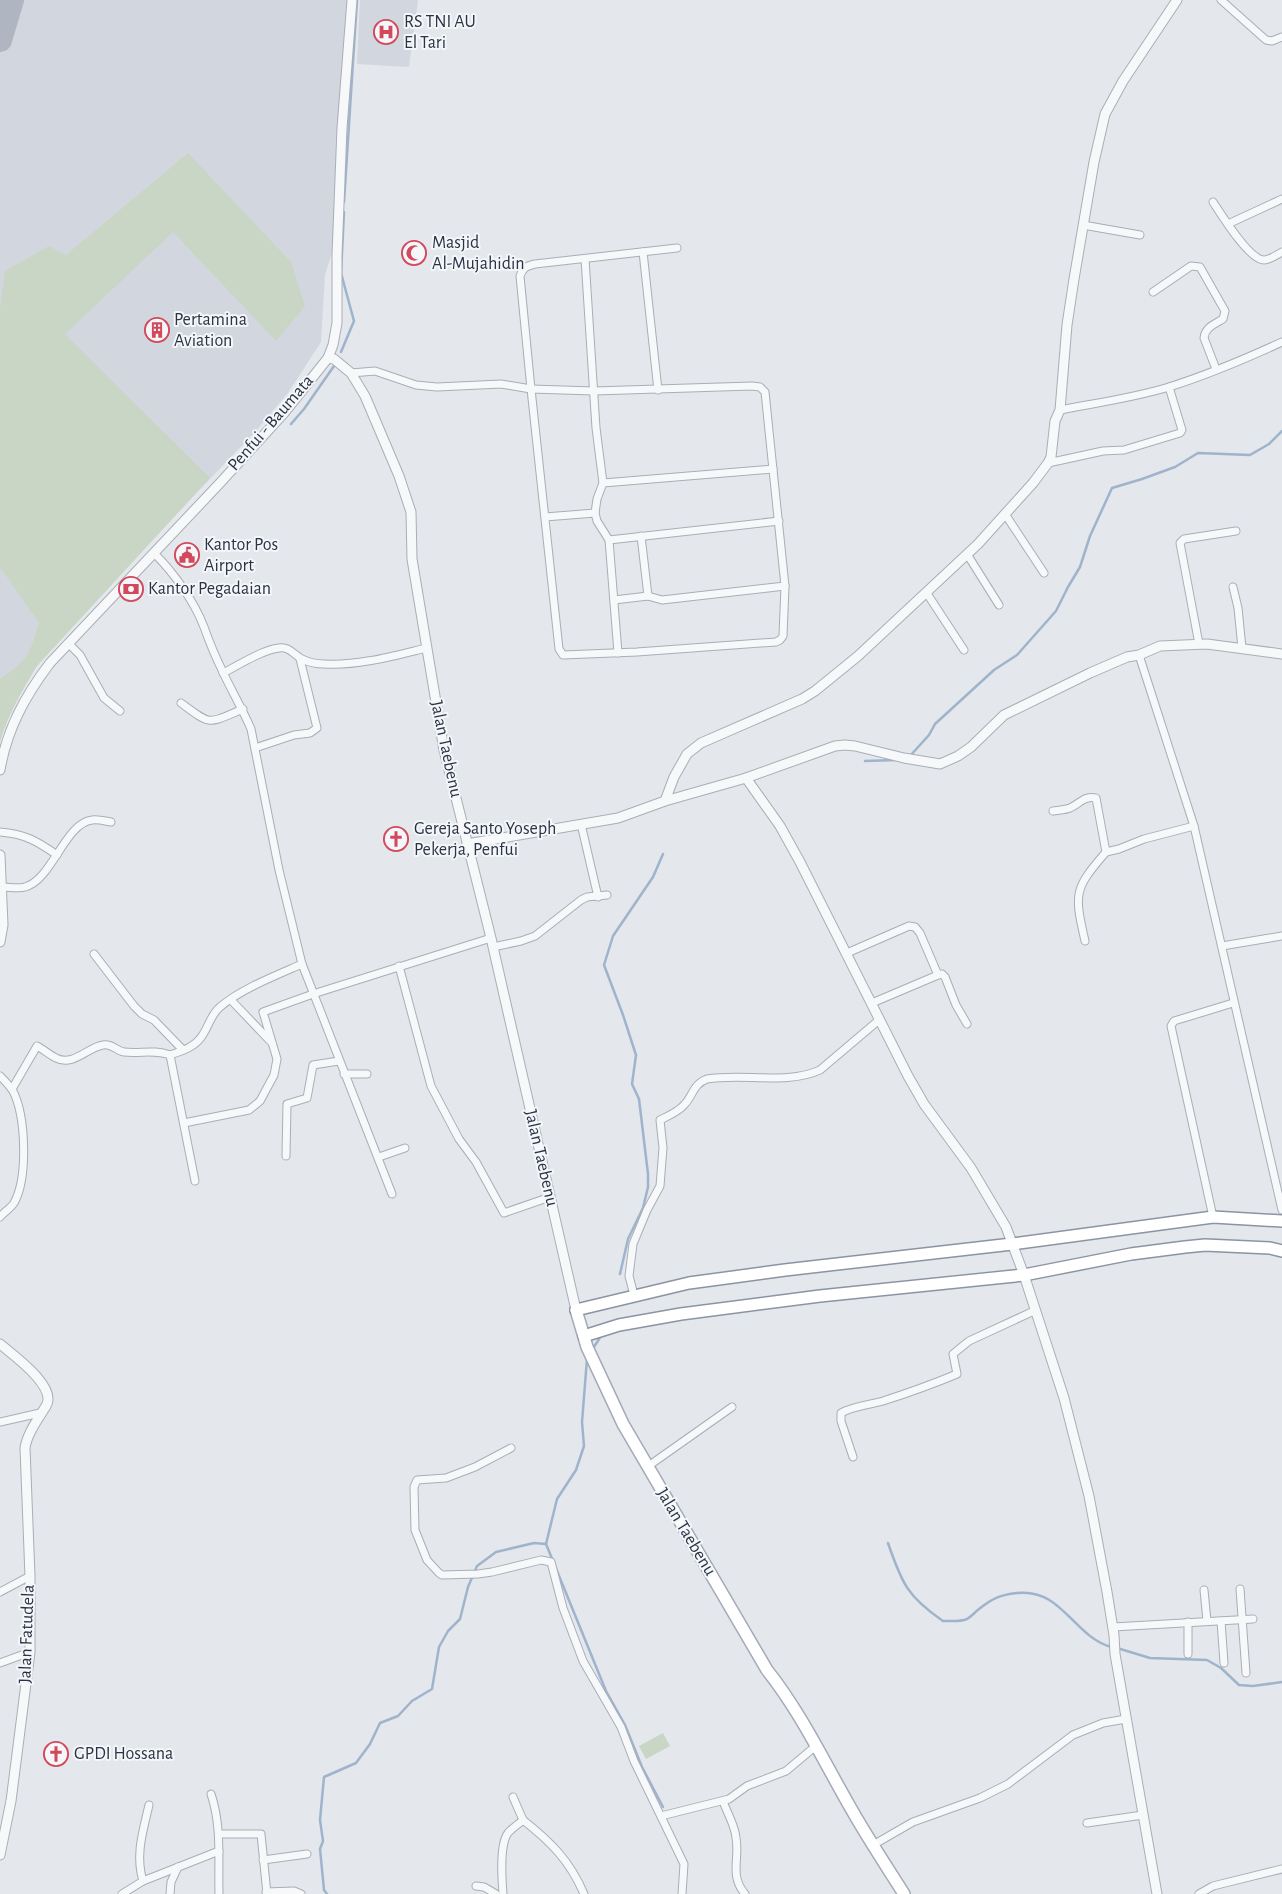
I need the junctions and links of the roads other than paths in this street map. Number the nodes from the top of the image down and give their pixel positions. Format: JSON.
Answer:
{"nodes":[{"id":1,"x":352,"y":0,"type":"edge"},
{"id":2,"x":1177,"y":0,"type":"edge"},
{"id":3,"x":1221,"y":0,"type":"edge"},
{"id":4,"x":1282,"y":37,"type":"edge"},
{"id":5,"x":1282,"y":199,"type":"edge"},
{"id":6,"x":1213,"y":202,"type":"dead end"},
{"id":7,"x":1228,"y":224,"type":"junction"},
{"id":8,"x":1083,"y":225,"type":"junction"},
{"id":9,"x":1140,"y":236,"type":"dead end"},
{"id":10,"x":678,"y":248,"type":"dead end"},
{"id":11,"x":643,"y":252,"type":"junction"},
{"id":12,"x":1282,"y":252,"type":"edge"},
{"id":13,"x":585,"y":258,"type":"junction"},
{"id":14,"x":1153,"y":292,"type":"dead end"},
{"id":15,"x":1282,"y":342,"type":"edge"},
{"id":16,"x":333,"y":360,"type":"junction"},
{"id":17,"x":1216,"y":369,"type":"junction"},
{"id":18,"x":351,"y":373,"type":"junction"},
{"id":19,"x":1169,"y":387,"type":"junction"},
{"id":20,"x":531,"y":389,"type":"junction"},
{"id":21,"x":658,"y":390,"type":"junction"},
{"id":22,"x":594,"y":391,"type":"junction"},
{"id":23,"x":1060,"y":410,"type":"junction"},
{"id":24,"x":1048,"y":463,"type":"junction"},
{"id":25,"x":773,"y":469,"type":"junction"},
{"id":26,"x":603,"y":483,"type":"junction"},
{"id":27,"x":595,"y":513,"type":"junction"},
{"id":28,"x":1005,"y":514,"type":"junction"},
{"id":29,"x":545,"y":518,"type":"junction"},
{"id":30,"x":778,"y":521,"type":"junction"},
{"id":31,"x":1236,"y":531,"type":"dead end"},
{"id":32,"x":641,"y":536,"type":"junction"},
{"id":33,"x":609,"y":540,"type":"junction"},
{"id":34,"x":154,"y":553,"type":"junction"},
{"id":35,"x":966,"y":554,"type":"junction"},
{"id":36,"x":1044,"y":573,"type":"dead end"},
{"id":37,"x":785,"y":586,"type":"junction"},
{"id":38,"x":1233,"y":587,"type":"dead end"},
{"id":39,"x":926,"y":592,"type":"junction"},
{"id":40,"x":648,"y":596,"type":"junction"},
{"id":41,"x":614,"y":600,"type":"junction"},
{"id":42,"x":999,"y":605,"type":"dead end"},
{"id":43,"x":68,"y":643,"type":"junction"},
{"id":44,"x":1199,"y":644,"type":"junction"},
{"id":45,"x":426,"y":648,"type":"junction"},
{"id":46,"x":1242,"y":648,"type":"junction"},
{"id":47,"x":964,"y":650,"type":"dead end"},
{"id":48,"x":618,"y":653,"type":"junction"},
{"id":49,"x":1282,"y":654,"type":"edge"},
{"id":50,"x":1139,"y":655,"type":"junction"},
{"id":51,"x":300,"y":659,"type":"junction"},
{"id":52,"x":223,"y":672,"type":"junction"},
{"id":53,"x":181,"y":702,"type":"dead end"},
{"id":54,"x":243,"y":709,"type":"junction"},
{"id":55,"x":120,"y":711,"type":"dead end"},
{"id":56,"x":255,"y":748,"type":"junction"},
{"id":57,"x":0,"y":770,"type":"edge"},
{"id":58,"x":746,"y":778,"type":"junction"},
{"id":59,"x":665,"y":801,"type":"junction"},
{"id":60,"x":1053,"y":811,"type":"dead end"},
{"id":61,"x":111,"y":822,"type":"dead end"},
{"id":62,"x":581,"y":824,"type":"junction"},
{"id":63,"x":1194,"y":826,"type":"junction"},
{"id":64,"x":0,"y":832,"type":"edge"},
{"id":65,"x":467,"y":844,"type":"junction"},
{"id":66,"x":1106,"y":852,"type":"junction"},
{"id":67,"x":57,"y":855,"type":"junction"},
{"id":68,"x":0,"y":856,"type":"edge"},
{"id":69,"x":2,"y":886,"type":"junction"},
{"id":70,"x":607,"y":896,"type":"dead end"},
{"id":71,"x":598,"y":897,"type":"junction"},
{"id":72,"x":1282,"y":936,"type":"edge"},
{"id":73,"x":1086,"y":941,"type":"dead end"},
{"id":74,"x":0,"y":942,"type":"edge"},
{"id":75,"x":492,"y":943,"type":"junction"},
{"id":76,"x":1222,"y":946,"type":"junction"},
{"id":77,"x":94,"y":954,"type":"dead end"},
{"id":78,"x":847,"y":954,"type":"junction"},
{"id":79,"x":302,"y":964,"type":"junction"},
{"id":80,"x":399,"y":966,"type":"junction"},
{"id":81,"x":938,"y":975,"type":"junction"},
{"id":82,"x":312,"y":994,"type":"junction"},
{"id":83,"x":231,"y":1000,"type":"junction"},
{"id":84,"x":872,"y":1003,"type":"junction"},
{"id":85,"x":1234,"y":1003,"type":"junction"},
{"id":86,"x":879,"y":1020,"type":"junction"},
{"id":87,"x":967,"y":1024,"type":"dead end"},
{"id":88,"x":274,"y":1045,"type":"junction"},
{"id":89,"x":183,"y":1050,"type":"junction"},
{"id":90,"x":170,"y":1055,"type":"junction"},
{"id":91,"x":339,"y":1061,"type":"junction"},
{"id":92,"x":344,"y":1074,"type":"junction"},
{"id":93,"x":367,"y":1074,"type":"dead end"},
{"id":94,"x":0,"y":1076,"type":"edge"},
{"id":95,"x":12,"y":1089,"type":"junction"},
{"id":96,"x":184,"y":1123,"type":"junction"},
{"id":97,"x":405,"y":1148,"type":"dead end"},
{"id":98,"x":286,"y":1156,"type":"dead end"},
{"id":99,"x":379,"y":1157,"type":"junction"},
{"id":100,"x":195,"y":1181,"type":"dead end"},
{"id":101,"x":392,"y":1194,"type":"dead end"},
{"id":102,"x":550,"y":1197,"type":"junction"},
{"id":103,"x":1282,"y":1210,"type":"edge"},
{"id":104,"x":0,"y":1217,"type":"edge"},
{"id":105,"x":1213,"y":1217,"type":"junction"},
{"id":106,"x":1282,"y":1221,"type":"edge"},
{"id":107,"x":1012,"y":1244,"type":"junction"},
{"id":108,"x":1282,"y":1251,"type":"edge"},
{"id":109,"x":1024,"y":1275,"type":"junction"},
{"id":110,"x":634,"y":1295,"type":"junction"},
{"id":111,"x":576,"y":1310,"type":"junction"},
{"id":112,"x":1036,"y":1310,"type":"junction"},
{"id":113,"x":586,"y":1341,"type":"junction"},
{"id":114,"x":0,"y":1344,"type":"edge"},
{"id":115,"x":732,"y":1407,"type":"dead end"},
{"id":116,"x":40,"y":1413,"type":"junction"},
{"id":117,"x":0,"y":1422,"type":"edge"},
{"id":118,"x":511,"y":1448,"type":"dead end"},
{"id":119,"x":853,"y":1457,"type":"dead end"},
{"id":120,"x":647,"y":1467,"type":"junction"},
{"id":121,"x":30,"y":1576,"type":"junction"},
{"id":122,"x":1240,"y":1589,"type":"dead end"},
{"id":123,"x":1204,"y":1590,"type":"dead end"},
{"id":124,"x":0,"y":1592,"type":"edge"},
{"id":125,"x":1253,"y":1619,"type":"dead end"},
{"id":126,"x":1243,"y":1620,"type":"junction"},
{"id":127,"x":1207,"y":1621,"type":"junction"},
{"id":128,"x":1221,"y":1621,"type":"junction"},
{"id":129,"x":1188,"y":1622,"type":"junction"},
{"id":130,"x":1113,"y":1631,"type":"junction"},
{"id":131,"x":30,"y":1652,"type":"junction"},
{"id":132,"x":1188,"y":1654,"type":"dead end"},
{"id":133,"x":0,"y":1663,"type":"edge"},
{"id":134,"x":1224,"y":1663,"type":"dead end"},
{"id":135,"x":1246,"y":1673,"type":"dead end"},
{"id":136,"x":1126,"y":1719,"type":"junction"},
{"id":137,"x":817,"y":1745,"type":"junction"},
{"id":138,"x":211,"y":1794,"type":"dead end"},
{"id":139,"x":514,"y":1797,"type":"dead end"},
{"id":140,"x":723,"y":1801,"type":"junction"},
{"id":141,"x":149,"y":1806,"type":"dead end"},
{"id":142,"x":1143,"y":1815,"type":"junction"},
{"id":143,"x":661,"y":1816,"type":"junction"},
{"id":144,"x":524,"y":1820,"type":"junction"},
{"id":145,"x":1087,"y":1823,"type":"dead end"},
{"id":146,"x":219,"y":1834,"type":"junction"},
{"id":147,"x":873,"y":1845,"type":"junction"},
{"id":148,"x":220,"y":1852,"type":"junction"},
{"id":149,"x":307,"y":1854,"type":"dead end"},
{"id":150,"x":0,"y":1855,"type":"edge"},
{"id":151,"x":263,"y":1860,"type":"junction"},
{"id":152,"x":178,"y":1867,"type":"junction"},
{"id":153,"x":1282,"y":1870,"type":"edge"},
{"id":154,"x":143,"y":1881,"type":"junction"},
{"id":155,"x":476,"y":1886,"type":"dead end"},
{"id":156,"x":266,"y":1893,"type":"edge"},
{"id":157,"x":122,"y":1894,"type":"edge"},
{"id":158,"x":170,"y":1894,"type":"edge"},
{"id":159,"x":219,"y":1894,"type":"edge"},
{"id":160,"x":301,"y":1894,"type":"edge"},
{"id":161,"x":496,"y":1894,"type":"edge"},
{"id":162,"x":503,"y":1894,"type":"edge"},
{"id":163,"x":584,"y":1894,"type":"edge"},
{"id":164,"x":682,"y":1894,"type":"edge"},
{"id":165,"x":745,"y":1894,"type":"edge"},
{"id":166,"x":904,"y":1894,"type":"edge"},
{"id":167,"x":1157,"y":1894,"type":"edge"},
{"id":168,"x":1199,"y":1894,"type":"edge"}],
"edges":[{"from":1,"to":16,"type":"street","name":"Penfui - Baumata"},
{"from":2,"to":8,"type":"street"},
{"from":3,"to":4,"type":"street"},
{"from":5,"to":7,"type":"street"},
{"from":6,"to":7,"type":"street"},
{"from":7,"to":12,"type":"street"},
{"from":8,"to":9,"type":"street"},
{"from":8,"to":23,"type":"street"},
{"from":10,"to":11,"type":"street"},
{"from":11,"to":13,"type":"street"},
{"from":11,"to":21,"type":"street"},
{"from":13,"to":20,"type":"street"},
{"from":13,"to":22,"type":"street"},
{"from":14,"to":17,"type":"street"},
{"from":15,"to":17,"type":"street"},
{"from":16,"to":18,"type":"street","name":"Jalan Taebenu"},
{"from":16,"to":34,"type":"street","name":"Penfui - Baumata"},
{"from":17,"to":19,"type":"street"},
{"from":18,"to":20,"type":"street"},
{"from":18,"to":45,"type":"street","name":"Jalan Taebenu"},
{"from":19,"to":23,"type":"street"},
{"from":19,"to":24,"type":"street"},
{"from":20,"to":22,"type":"street"},
{"from":20,"to":29,"type":"street"},
{"from":21,"to":22,"type":"street"},
{"from":21,"to":25,"type":"street"},
{"from":22,"to":26,"type":"street"},
{"from":23,"to":24,"type":"street"},
{"from":24,"to":28,"type":"street"},
{"from":25,"to":26,"type":"street"},
{"from":25,"to":30,"type":"street"},
{"from":26,"to":27,"type":"street"},
{"from":27,"to":29,"type":"street"},
{"from":27,"to":33,"type":"street"},
{"from":28,"to":35,"type":"street"},
{"from":28,"to":36,"type":"street"},
{"from":29,"to":48,"type":"street"},
{"from":30,"to":32,"type":"street"},
{"from":30,"to":37,"type":"street"},
{"from":31,"to":44,"type":"street"},
{"from":32,"to":33,"type":"street"},
{"from":32,"to":40,"type":"street"},
{"from":33,"to":41,"type":"street"},
{"from":34,"to":43,"type":"street","name":"Penfui - Baumata"},
{"from":34,"to":52,"type":"street"},
{"from":35,"to":39,"type":"street"},
{"from":35,"to":42,"type":"street"},
{"from":37,"to":40,"type":"street"},
{"from":37,"to":48,"type":"street"},
{"from":38,"to":46,"type":"street"},
{"from":39,"to":47,"type":"street"},
{"from":39,"to":59,"type":"street"},
{"from":40,"to":41,"type":"street"},
{"from":41,"to":48,"type":"street"},
{"from":43,"to":55,"type":"street"},
{"from":43,"to":57,"type":"street","name":"Penfui - Baumata"},
{"from":44,"to":46,"type":"street"},
{"from":44,"to":50,"type":"street"},
{"from":45,"to":51,"type":"street"},
{"from":45,"to":65,"type":"street","name":"Jalan Taebenu"},
{"from":46,"to":49,"type":"street"},
{"from":50,"to":58,"type":"street"},
{"from":50,"to":63,"type":"street"},
{"from":51,"to":52,"type":"street"},
{"from":51,"to":56,"type":"street"},
{"from":52,"to":54,"type":"street"},
{"from":53,"to":54,"type":"street"},
{"from":54,"to":56,"type":"street"},
{"from":56,"to":79,"type":"street"},
{"from":58,"to":59,"type":"street"},
{"from":58,"to":78,"type":"street"},
{"from":59,"to":62,"type":"street"},
{"from":60,"to":66,"type":"street"},
{"from":61,"to":67,"type":"street"},
{"from":62,"to":65,"type":"street"},
{"from":62,"to":71,"type":"street"},
{"from":63,"to":66,"type":"street"},
{"from":63,"to":76,"type":"street"},
{"from":64,"to":67,"type":"street"},
{"from":65,"to":75,"type":"street","name":"Jalan Taebenu"},
{"from":66,"to":73,"type":"street"},
{"from":67,"to":69,"type":"street"},
{"from":68,"to":69,"type":"street"},
{"from":69,"to":74,"type":"street"},
{"from":70,"to":71,"type":"street"},
{"from":71,"to":75,"type":"street"},
{"from":72,"to":76,"type":"street"},
{"from":75,"to":80,"type":"street"},
{"from":75,"to":102,"type":"street","name":"Jalan Taebenu"},
{"from":76,"to":85,"type":"street"},
{"from":77,"to":89,"type":"street"},
{"from":78,"to":81,"type":"street"},
{"from":78,"to":84,"type":"street"},
{"from":79,"to":82,"type":"street"},
{"from":79,"to":83,"type":"street"},
{"from":80,"to":82,"type":"street"},
{"from":80,"to":102,"type":"street"},
{"from":81,"to":84,"type":"street"},
{"from":81,"to":87,"type":"street"},
{"from":82,"to":88,"type":"street"},
{"from":82,"to":91,"type":"street"},
{"from":83,"to":88,"type":"street"},
{"from":83,"to":89,"type":"street"},
{"from":84,"to":86,"type":"street"},
{"from":85,"to":103,"type":"street"},
{"from":85,"to":105,"type":"street"},
{"from":86,"to":107,"type":"street"},
{"from":86,"to":110,"type":"street"},
{"from":88,"to":96,"type":"street"},
{"from":89,"to":90,"type":"street"},
{"from":90,"to":95,"type":"street"},
{"from":90,"to":96,"type":"street"},
{"from":91,"to":92,"type":"street"},
{"from":91,"to":98,"type":"street"},
{"from":92,"to":93,"type":"street"},
{"from":92,"to":99,"type":"street"},
{"from":94,"to":95,"type":"street"},
{"from":95,"to":104,"type":"street"},
{"from":96,"to":100,"type":"street"},
{"from":97,"to":99,"type":"street"},
{"from":99,"to":101,"type":"street"},
{"from":102,"to":111,"type":"street","name":"Jalan Taebenu"},
{"from":105,"to":106,"type":"main road"},
{"from":105,"to":107,"type":"main road"},
{"from":107,"to":109,"type":"street"},
{"from":107,"to":110,"type":"main road"},
{"from":108,"to":109,"type":"main road"},
{"from":109,"to":112,"type":"street"},
{"from":109,"to":113,"type":"main road"},
{"from":110,"to":111,"type":"main road"},
{"from":111,"to":113,"type":"main road","name":"Jalan Taebenu"},
{"from":112,"to":119,"type":"street"},
{"from":112,"to":130,"type":"street"},
{"from":113,"to":120,"type":"main road","name":"Jalan Taebenu"},
{"from":114,"to":116,"type":"street","name":"Jalan Fatudela"},
{"from":115,"to":120,"type":"street"},
{"from":116,"to":117,"type":"street"},
{"from":116,"to":121,"type":"street","name":"Jalan Fatudela"},
{"from":118,"to":143,"type":"street"},
{"from":120,"to":137,"type":"main road","name":"Jalan Taebenu"},
{"from":121,"to":124,"type":"street"},
{"from":121,"to":131,"type":"street","name":"Jalan Fatudela"},
{"from":122,"to":126,"type":"street"},
{"from":123,"to":127,"type":"street"},
{"from":125,"to":126,"type":"street"},
{"from":126,"to":128,"type":"street"},
{"from":126,"to":135,"type":"street"},
{"from":127,"to":128,"type":"street"},
{"from":127,"to":129,"type":"street"},
{"from":128,"to":134,"type":"street"},
{"from":129,"to":130,"type":"street"},
{"from":129,"to":132,"type":"street"},
{"from":130,"to":136,"type":"street"},
{"from":131,"to":133,"type":"street"},
{"from":131,"to":150,"type":"street","name":"Jalan Fatudela"},
{"from":136,"to":142,"type":"street"},
{"from":136,"to":147,"type":"street"},
{"from":137,"to":140,"type":"street"},
{"from":137,"to":147,"type":"main road","name":"Jalan Taebenu"},
{"from":138,"to":146,"type":"street"},
{"from":139,"to":144,"type":"street"},
{"from":140,"to":143,"type":"street"},
{"from":140,"to":165,"type":"street"},
{"from":141,"to":154,"type":"street"},
{"from":142,"to":145,"type":"street"},
{"from":142,"to":167,"type":"street"},
{"from":143,"to":164,"type":"street"},
{"from":144,"to":162,"type":"street"},
{"from":144,"to":163,"type":"street"},
{"from":146,"to":148,"type":"street"},
{"from":146,"to":151,"type":"street"},
{"from":147,"to":166,"type":"main road","name":"Jalan Taebenu"},
{"from":148,"to":152,"type":"street"},
{"from":148,"to":159,"type":"street"},
{"from":149,"to":151,"type":"street"},
{"from":151,"to":156,"type":"street"},
{"from":152,"to":154,"type":"street"},
{"from":152,"to":158,"type":"street"},
{"from":153,"to":168,"type":"street"},
{"from":154,"to":157,"type":"street"},
{"from":155,"to":161,"type":"street"},
{"from":156,"to":160,"type":"street"}]}
